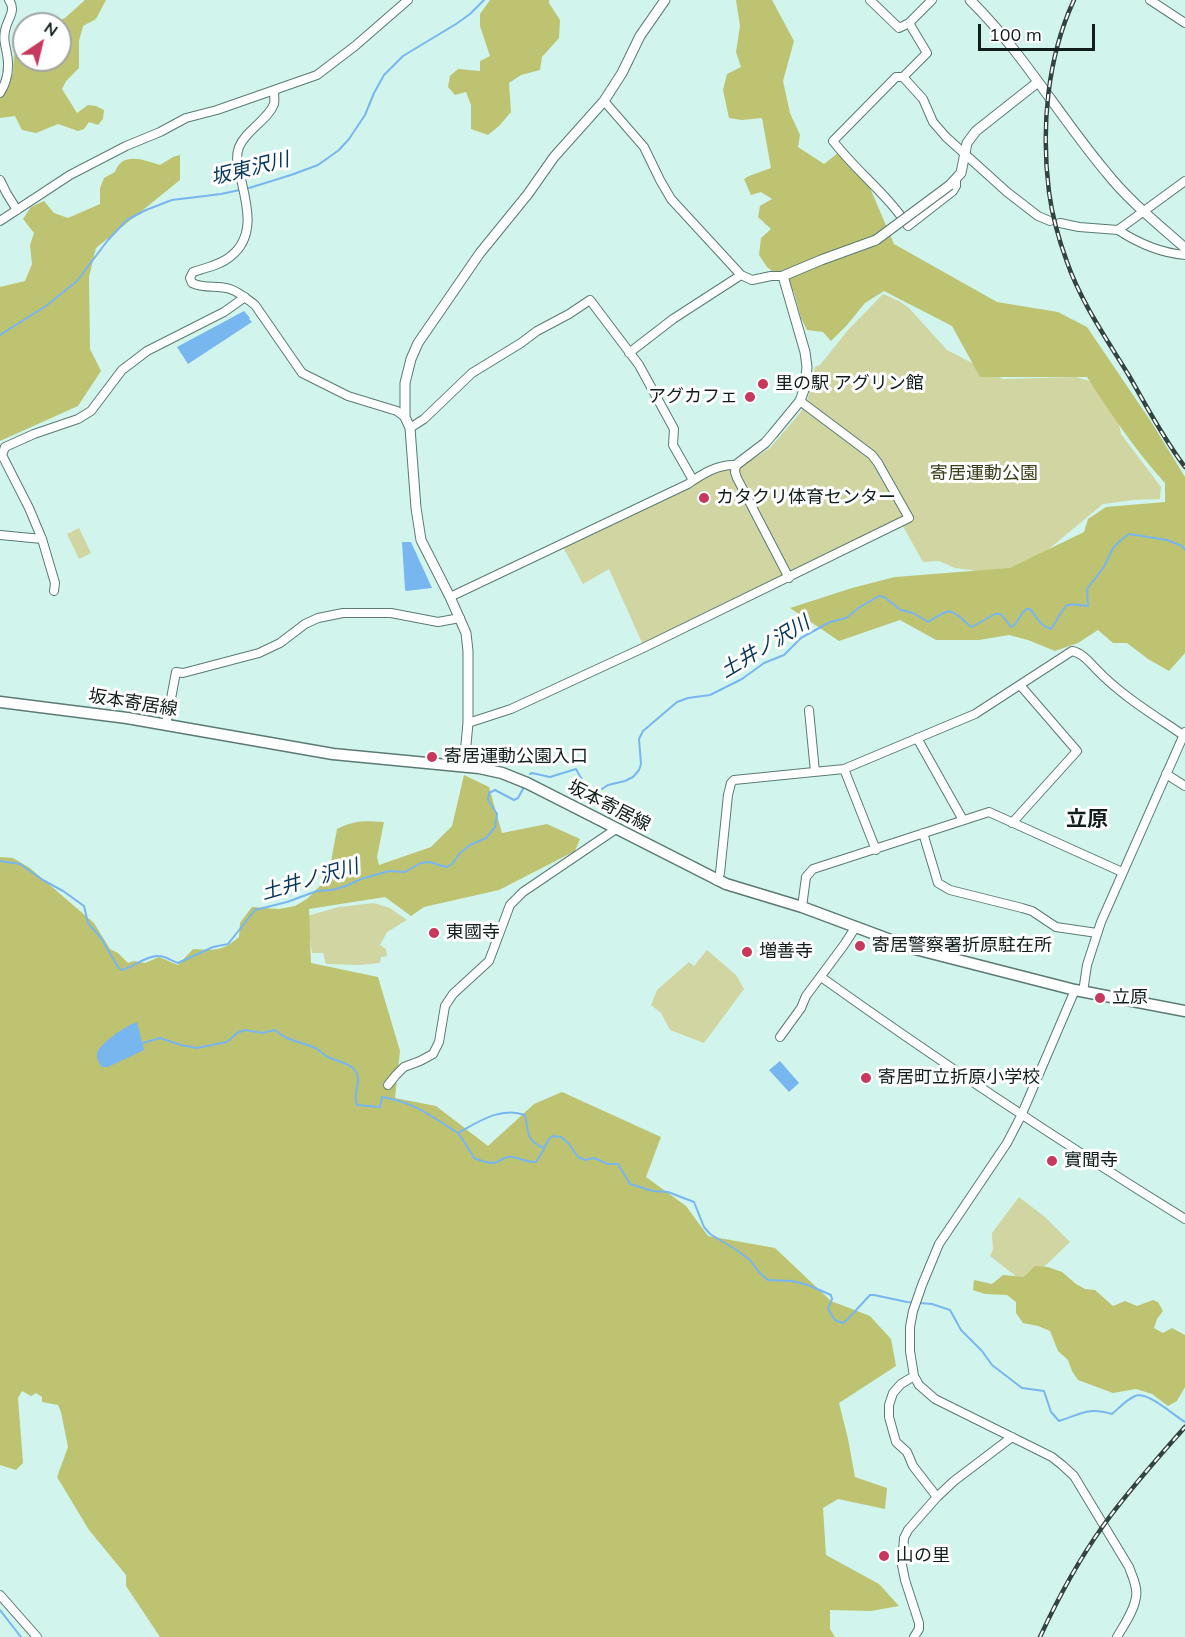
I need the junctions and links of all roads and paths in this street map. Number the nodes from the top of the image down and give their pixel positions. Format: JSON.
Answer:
{"nodes":[{"id":1,"x":9,"y":0,"type":"edge"},
{"id":2,"x":408,"y":0,"type":"edge"},
{"id":3,"x":664,"y":0,"type":"edge"},
{"id":4,"x":870,"y":0,"type":"edge"},
{"id":5,"x":932,"y":0,"type":"edge"},
{"id":6,"x":970,"y":0,"type":"edge"},
{"id":7,"x":1150,"y":0,"type":"edge"},
{"id":8,"x":1185,"y":22,"type":"edge"},
{"id":9,"x":909,"y":23,"type":"junction"},
{"id":10,"x":903,"y":77,"type":"junction"},
{"id":11,"x":1038,"y":82,"type":"junction"},
{"id":12,"x":274,"y":91,"type":"junction"},
{"id":13,"x":0,"y":93,"type":"edge"},
{"id":14,"x":604,"y":101,"type":"junction"},
{"id":15,"x":965,"y":153,"type":"junction"},
{"id":16,"x":0,"y":180,"type":"edge"},
{"id":17,"x":1185,"y":181,"type":"edge"},
{"id":18,"x":953,"y":182,"type":"junction"},
{"id":19,"x":17,"y":210,"type":"junction"},
{"id":20,"x":1144,"y":212,"type":"junction"},
{"id":21,"x":1050,"y":220,"type":"dead end"},
{"id":22,"x":0,"y":221,"type":"edge"},
{"id":23,"x":1060,"y":223,"type":"dead end"},
{"id":24,"x":1118,"y":230,"type":"junction"},
{"id":25,"x":1185,"y":248,"type":"edge"},
{"id":26,"x":1185,"y":255,"type":"edge"},
{"id":27,"x":741,"y":275,"type":"junction"},
{"id":28,"x":783,"y":276,"type":"junction"},
{"id":29,"x":245,"y":297,"type":"junction"},
{"id":30,"x":629,"y":353,"type":"junction"},
{"id":31,"x":800,"y":401,"type":"junction"},
{"id":32,"x":405,"y":417,"type":"junction"},
{"id":33,"x":410,"y":428,"type":"junction"},
{"id":34,"x":736,"y":465,"type":"junction"},
{"id":35,"x":693,"y":480,"type":"junction"},
{"id":36,"x":0,"y":535,"type":"edge"},
{"id":37,"x":42,"y":539,"type":"junction"},
{"id":38,"x":789,"y":578,"type":"junction"},
{"id":39,"x":54,"y":591,"type":"dead end"},
{"id":40,"x":450,"y":597,"type":"junction"},
{"id":41,"x":460,"y":618,"type":"junction"},
{"id":42,"x":1020,"y":685,"type":"junction"},
{"id":43,"x":0,"y":702,"type":"edge"},
{"id":44,"x":809,"y":710,"type":"dead end"},
{"id":45,"x":468,"y":723,"type":"junction"},
{"id":46,"x":166,"y":725,"type":"junction"},
{"id":47,"x":1184,"y":733,"type":"edge"},
{"id":48,"x":917,"y":738,"type":"junction"},
{"id":49,"x":465,"y":766,"type":"junction"},
{"id":50,"x":844,"y":769,"type":"junction"},
{"id":51,"x":815,"y":772,"type":"junction"},
{"id":52,"x":1166,"y":774,"type":"junction"},
{"id":53,"x":1185,"y":786,"type":"edge"},
{"id":54,"x":963,"y":820,"type":"junction"},
{"id":55,"x":1012,"y":823,"type":"junction"},
{"id":56,"x":616,"y":829,"type":"junction"},
{"id":57,"x":923,"y":833,"type":"junction"},
{"id":58,"x":876,"y":850,"type":"junction"},
{"id":59,"x":1122,"y":872,"type":"junction"},
{"id":60,"x":717,"y":881,"type":"junction"},
{"id":61,"x":802,"y":907,"type":"junction"},
{"id":62,"x":855,"y":928,"type":"junction"},
{"id":63,"x":1097,"y":933,"type":"junction"},
{"id":64,"x":821,"y":977,"type":"junction"},
{"id":65,"x":1079,"y":991,"type":"junction"},
{"id":66,"x":1185,"y":1011,"type":"edge"},
{"id":67,"x":780,"y":1037,"type":"dead end"},
{"id":68,"x":388,"y":1085,"type":"dead end"},
{"id":69,"x":1021,"y":1116,"type":"junction"},
{"id":70,"x":1185,"y":1219,"type":"edge"},
{"id":71,"x":914,"y":1376,"type":"junction"},
{"id":72,"x":1012,"y":1437,"type":"junction"},
{"id":73,"x":937,"y":1497,"type":"junction"},
{"id":74,"x":0,"y":1595,"type":"edge"},
{"id":75,"x":38,"y":1637,"type":"edge"},
{"id":76,"x":914,"y":1637,"type":"edge"},
{"id":77,"x":1117,"y":1637,"type":"edge"}],
"edges":[{"from":1,"to":13,"type":"street"},
{"from":2,"to":12,"type":"street"},
{"from":3,"to":14,"type":"street"},
{"from":4,"to":9,"type":"street"},
{"from":5,"to":9,"type":"street"},
{"from":6,"to":11,"type":"street"},
{"from":7,"to":8,"type":"street"},
{"from":9,"to":10,"type":"street"},
{"from":10,"to":15,"type":"street"},
{"from":10,"to":18,"type":"street"},
{"from":11,"to":15,"type":"street"},
{"from":11,"to":20,"type":"street"},
{"from":12,"to":19,"type":"street"},
{"from":12,"to":29,"type":"street"},
{"from":14,"to":27,"type":"street"},
{"from":14,"to":32,"type":"street"},
{"from":15,"to":18,"type":"street"},
{"from":15,"to":21,"type":"street"},
{"from":16,"to":19,"type":"street"},
{"from":17,"to":20,"type":"street"},
{"from":18,"to":28,"type":"street","bridge":true},
{"from":19,"to":22,"type":"street"},
{"from":20,"to":24,"type":"street"},
{"from":20,"to":25,"type":"street"},
{"from":23,"to":24,"type":"street"},
{"from":24,"to":26,"type":"street"},
{"from":27,"to":28,"type":"street"},
{"from":27,"to":30,"type":"street"},
{"from":28,"to":31,"type":"street"},
{"from":29,"to":32,"type":"street"},
{"from":29,"to":37,"type":"street"},
{"from":30,"to":33,"type":"street"},
{"from":30,"to":35,"type":"street"},
{"from":31,"to":34,"type":"street"},
{"from":31,"to":38,"type":"street"},
{"from":32,"to":33,"type":"street"},
{"from":33,"to":40,"type":"street"},
{"from":34,"to":35,"type":"street"},
{"from":34,"to":38,"type":"street"},
{"from":35,"to":40,"type":"street"},
{"from":36,"to":37,"type":"street"},
{"from":37,"to":39,"type":"street"},
{"from":38,"to":45,"type":"street"},
{"from":40,"to":41,"type":"street"},
{"from":41,"to":45,"type":"street"},
{"from":41,"to":46,"type":"street"},
{"from":42,"to":47,"type":"street"},
{"from":42,"to":48,"type":"street"},
{"from":42,"to":55,"type":"street"},
{"from":43,"to":46,"type":"main road","name":"坂本寄居線"},
{"from":44,"to":51,"type":"street"},
{"from":45,"to":49,"type":"street"},
{"from":46,"to":49,"type":"main road","name":"坂本寄居線"},
{"from":47,"to":52,"type":"street"},
{"from":48,"to":50,"type":"street"},
{"from":48,"to":54,"type":"street"},
{"from":49,"to":56,"type":"main road","name":"坂本寄居線"},
{"from":50,"to":51,"type":"street"},
{"from":50,"to":58,"type":"street"},
{"from":51,"to":60,"type":"street"},
{"from":52,"to":53,"type":"street"},
{"from":52,"to":59,"type":"street"},
{"from":54,"to":55,"type":"street"},
{"from":54,"to":57,"type":"street"},
{"from":55,"to":59,"type":"street"},
{"from":56,"to":60,"type":"main road","name":"坂本寄居線"},
{"from":56,"to":68,"type":"street"},
{"from":57,"to":58,"type":"street"},
{"from":57,"to":63,"type":"street"},
{"from":58,"to":61,"type":"street"},
{"from":59,"to":63,"type":"street"},
{"from":60,"to":61,"type":"main road","name":"坂本寄居線"},
{"from":61,"to":62,"type":"main road","name":"坂本寄居線"},
{"from":62,"to":64,"type":"street"},
{"from":62,"to":65,"type":"main road","name":"坂本寄居線"},
{"from":63,"to":65,"type":"street"},
{"from":64,"to":67,"type":"street"},
{"from":64,"to":69,"type":"street"},
{"from":65,"to":66,"type":"main road","name":"坂本寄居線"},
{"from":65,"to":69,"type":"street"},
{"from":69,"to":70,"type":"street"},
{"from":69,"to":71,"type":"street"},
{"from":71,"to":72,"type":"street"},
{"from":71,"to":73,"type":"street"},
{"from":72,"to":73,"type":"street"},
{"from":72,"to":77,"type":"street"},
{"from":73,"to":76,"type":"street"},
{"from":74,"to":75,"type":"street"}]}
